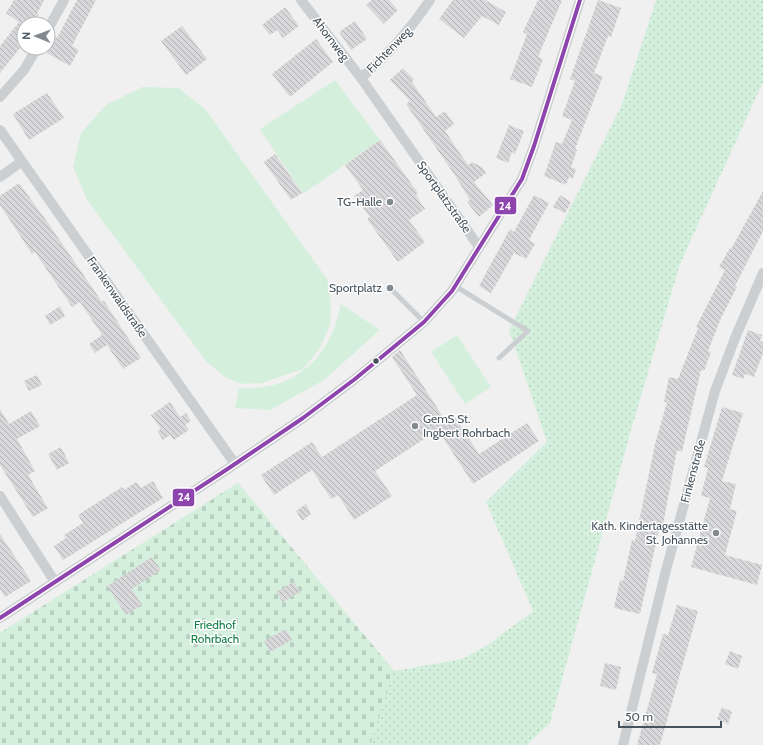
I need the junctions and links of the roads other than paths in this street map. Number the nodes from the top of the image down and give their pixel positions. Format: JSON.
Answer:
{"nodes":[{"id":1,"x":64,"y":0,"type":"edge"},
{"id":2,"x":301,"y":0,"type":"edge"},
{"id":3,"x":430,"y":0,"type":"edge"},
{"id":4,"x":580,"y":0,"type":"edge"},
{"id":5,"x":55,"y":16,"type":"edge"},
{"id":6,"x":32,"y":56,"type":"edge"},
{"id":7,"x":360,"y":78,"type":"junction"},
{"id":8,"x":0,"y":97,"type":"edge"},
{"id":9,"x":0,"y":130,"type":"edge"},
{"id":10,"x":21,"y":162,"type":"junction"},
{"id":11,"x":0,"y":177,"type":"edge"},
{"id":12,"x":479,"y":247,"type":"junction"},
{"id":13,"x":763,"y":273,"type":"edge"},
{"id":14,"x":455,"y":286,"type":"junction"},
{"id":15,"x":390,"y":288,"type":"dead end"},
{"id":16,"x":424,"y":322,"type":"junction"},
{"id":17,"x":499,"y":358,"type":"dead end"},
{"id":18,"x":235,"y":464,"type":"junction"},
{"id":19,"x":0,"y":496,"type":"edge"},
{"id":20,"x":56,"y":582,"type":"junction"},
{"id":21,"x":0,"y":618,"type":"edge"},
{"id":22,"x":623,"y":745,"type":"edge"}],
"edges":[{"from":1,"to":5,"type":"street"},
{"from":2,"to":7,"type":"street","name":"Ahornweg"},
{"from":3,"to":7,"type":"street","name":"Fichtenweg"},
{"from":4,"to":12,"type":"street"},
{"from":6,"to":8,"type":"street"},
{"from":7,"to":12,"type":"street","name":"Sportplatzstraße"},
{"from":9,"to":10,"type":"street","name":"Frankenwaldstraße"},
{"from":10,"to":11,"type":"street"},
{"from":10,"to":18,"type":"street","name":"Frankenwaldstraße"},
{"from":12,"to":14,"type":"street"},
{"from":13,"to":22,"type":"street","name":"Finkenstraße"},
{"from":14,"to":16,"type":"street"},
{"from":14,"to":17,"type":"lane"},
{"from":15,"to":16,"type":"lane"},
{"from":16,"to":18,"type":"street"},
{"from":18,"to":20,"type":"street"},
{"from":19,"to":20,"type":"street"},
{"from":20,"to":21,"type":"street"}]}
